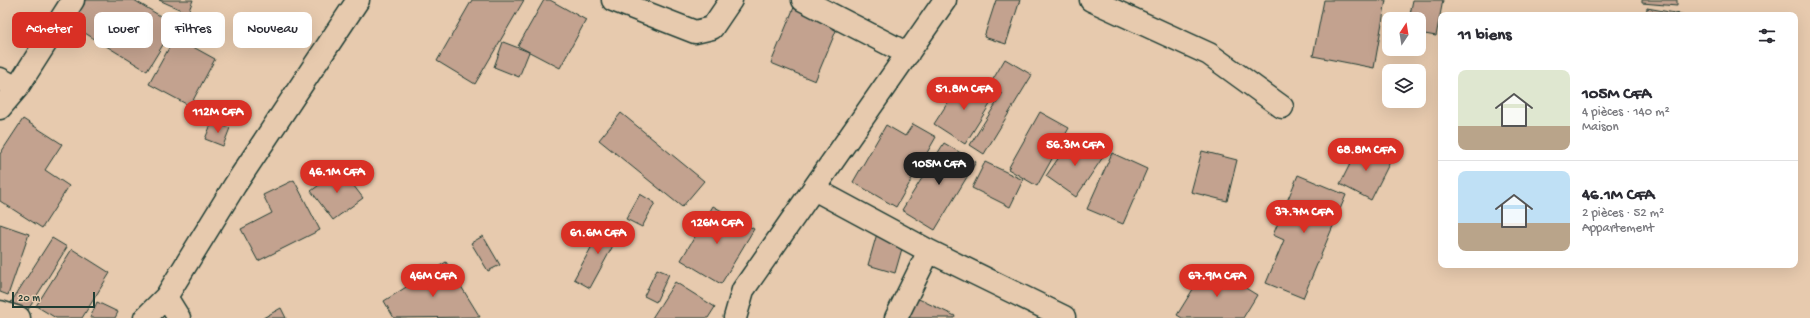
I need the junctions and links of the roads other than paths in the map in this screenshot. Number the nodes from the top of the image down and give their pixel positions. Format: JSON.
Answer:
{"nodes":[{"id":1,"x":73,"y":0,"type":"edge"},
{"id":2,"x":613,"y":0,"type":"edge"},
{"id":3,"x":731,"y":0,"type":"edge"},
{"id":4,"x":803,"y":0,"type":"edge"},
{"id":5,"x":945,"y":0,"type":"edge"},
{"id":6,"x":1091,"y":0,"type":"edge"},
{"id":7,"x":353,"y":2,"type":"edge"},
{"id":8,"x":908,"y":54,"type":"junction"},
{"id":9,"x":9,"y":83,"type":"edge"},
{"id":10,"x":1282,"y":107,"type":"dead end"},
{"id":11,"x":0,"y":108,"type":"edge"},
{"id":12,"x":814,"y":189,"type":"junction"},
{"id":13,"x":929,"y":251,"type":"junction"},
{"id":14,"x":166,"y":298,"type":"junction"},
{"id":15,"x":0,"y":312,"type":"edge"},
{"id":16,"x":1064,"y":317,"type":"edge"},
{"id":17,"x":19,"y":318,"type":"edge"},
{"id":18,"x":145,"y":318,"type":"edge"},
{"id":19,"x":179,"y":318,"type":"edge"},
{"id":20,"x":735,"y":318,"type":"edge"},
{"id":21,"x":896,"y":318,"type":"edge"}],
"edges":[{"from":1,"to":9,"type":"street"},
{"from":2,"to":3,"type":"street"},
{"from":4,"to":8,"type":"street"},
{"from":5,"to":8,"type":"street"},
{"from":6,"to":10,"type":"street"},
{"from":7,"to":14,"type":"street"},
{"from":8,"to":12,"type":"street"},
{"from":9,"to":11,"type":"street"},
{"from":12,"to":13,"type":"street"},
{"from":12,"to":20,"type":"street"},
{"from":13,"to":16,"type":"street"},
{"from":13,"to":21,"type":"street"},
{"from":14,"to":18,"type":"street"},
{"from":14,"to":19,"type":"street"},
{"from":15,"to":17,"type":"street"}]}
